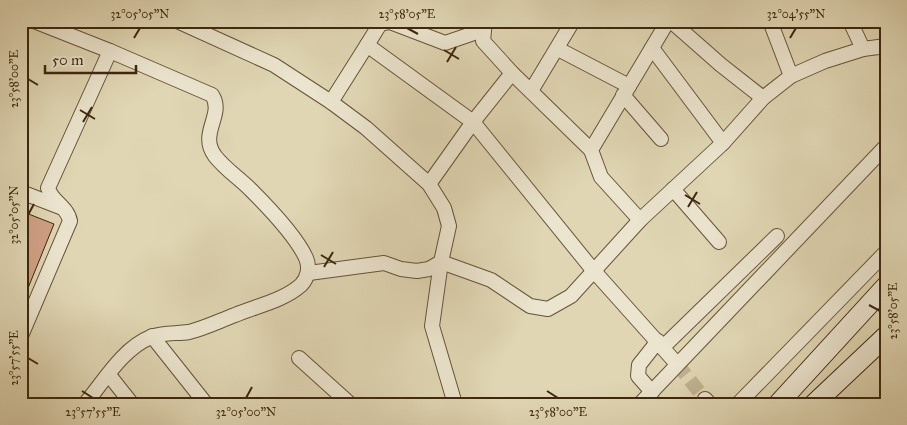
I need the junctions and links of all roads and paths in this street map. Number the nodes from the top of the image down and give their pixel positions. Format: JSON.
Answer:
{"nodes":[{"id":1,"x":34,"y":21,"type":"edge"},
{"id":2,"x":177,"y":21,"type":"edge"},
{"id":3,"x":573,"y":21,"type":"edge"},
{"id":4,"x":670,"y":21,"type":"edge"},
{"id":5,"x":770,"y":21,"type":"edge"},
{"id":6,"x":850,"y":21,"type":"edge"},
{"id":7,"x":484,"y":26,"type":"edge"},
{"id":8,"x":367,"y":45,"type":"junction"},
{"id":9,"x":886,"y":46,"type":"edge"},
{"id":10,"x":652,"y":48,"type":"junction"},
{"id":11,"x":558,"y":49,"type":"junction"},
{"id":12,"x":863,"y":49,"type":"junction"},
{"id":13,"x":110,"y":51,"type":"junction"},
{"id":14,"x":512,"y":73,"type":"junction"},
{"id":15,"x":791,"y":76,"type":"junction"},
{"id":16,"x":531,"y":91,"type":"junction"},
{"id":17,"x":626,"y":91,"type":"junction"},
{"id":18,"x":763,"y":98,"type":"junction"},
{"id":19,"x":331,"y":102,"type":"junction"},
{"id":20,"x":473,"y":122,"type":"junction"},
{"id":21,"x":662,"y":139,"type":"dead end"},
{"id":22,"x":723,"y":143,"type":"junction"},
{"id":23,"x":886,"y":146,"type":"edge"},
{"id":24,"x":591,"y":150,"type":"junction"},
{"id":25,"x":429,"y":184,"type":"junction"},
{"id":26,"x":673,"y":189,"type":"junction"},
{"id":27,"x":21,"y":192,"type":"edge"},
{"id":28,"x":65,"y":209,"type":"junction"},
{"id":29,"x":640,"y":220,"type":"junction"},
{"id":30,"x":777,"y":236,"type":"dead end"},
{"id":31,"x":719,"y":242,"type":"dead end"},
{"id":32,"x":886,"y":252,"type":"edge"},
{"id":33,"x":441,"y":262,"type":"junction"},
{"id":34,"x":593,"y":270,"type":"junction"},
{"id":35,"x":309,"y":272,"type":"junction"},
{"id":36,"x":886,"y":286,"type":"edge"},
{"id":37,"x":21,"y":336,"type":"edge"},
{"id":38,"x":152,"y":336,"type":"junction"},
{"id":39,"x":886,"y":336,"type":"edge"},
{"id":40,"x":661,"y":344,"type":"junction"},
{"id":41,"x":299,"y":358,"type":"dead end"},
{"id":42,"x":677,"y":364,"type":"junction"},
{"id":43,"x":109,"y":375,"type":"junction"},
{"id":44,"x":652,"y":392,"type":"junction"},
{"id":45,"x":85,"y":404,"type":"edge"},
{"id":46,"x":132,"y":404,"type":"edge"},
{"id":47,"x":206,"y":404,"type":"edge"},
{"id":48,"x":350,"y":404,"type":"edge"},
{"id":49,"x":455,"y":404,"type":"edge"},
{"id":50,"x":640,"y":404,"type":"edge"},
{"id":51,"x":738,"y":404,"type":"edge"},
{"id":52,"x":778,"y":404,"type":"edge"},
{"id":53,"x":814,"y":404,"type":"edge"}],
"edges":[{"from":1,"to":13,"type":"street"},
{"from":2,"to":19,"type":"street"},
{"from":3,"to":11,"type":"street"},
{"from":4,"to":10,"type":"street"},
{"from":4,"to":18,"type":"street"},
{"from":5,"to":15,"type":"street"},
{"from":6,"to":12,"type":"street"},
{"from":7,"to":8,"type":"street"},
{"from":7,"to":14,"type":"street"},
{"from":8,"to":19,"type":"street"},
{"from":8,"to":20,"type":"street"},
{"from":9,"to":12,"type":"street"},
{"from":10,"to":17,"type":"street"},
{"from":10,"to":22,"type":"street"},
{"from":11,"to":16,"type":"street"},
{"from":11,"to":17,"type":"street"},
{"from":12,"to":15,"type":"street"},
{"from":13,"to":28,"type":"street"},
{"from":13,"to":35,"type":"street"},
{"from":14,"to":16,"type":"street"},
{"from":14,"to":20,"type":"street"},
{"from":15,"to":18,"type":"street"},
{"from":16,"to":24,"type":"street"},
{"from":17,"to":21,"type":"street"},
{"from":17,"to":24,"type":"street"},
{"from":18,"to":22,"type":"street"},
{"from":19,"to":25,"type":"street"},
{"from":20,"to":25,"type":"street"},
{"from":20,"to":34,"type":"street"},
{"from":22,"to":26,"type":"street"},
{"from":23,"to":42,"type":"street"},
{"from":24,"to":29,"type":"street"},
{"from":25,"to":33,"type":"street"},
{"from":26,"to":29,"type":"street"},
{"from":26,"to":31,"type":"street"},
{"from":27,"to":28,"type":"street"},
{"from":28,"to":37,"type":"street"},
{"from":29,"to":34,"type":"street"},
{"from":30,"to":40,"type":"street"},
{"from":32,"to":51,"type":"street"},
{"from":33,"to":34,"type":"street"},
{"from":33,"to":35,"type":"street"},
{"from":33,"to":49,"type":"street"},
{"from":34,"to":40,"type":"street"},
{"from":35,"to":38,"type":"street"},
{"from":36,"to":52,"type":"main road"},
{"from":38,"to":43,"type":"street"},
{"from":38,"to":47,"type":"street"},
{"from":39,"to":53,"type":"main road"},
{"from":40,"to":42,"type":"street"},
{"from":40,"to":44,"type":"street"},
{"from":41,"to":48,"type":"street"},
{"from":42,"to":44,"type":"street"},
{"from":43,"to":45,"type":"street"},
{"from":43,"to":46,"type":"street"},
{"from":44,"to":50,"type":"street"}]}
